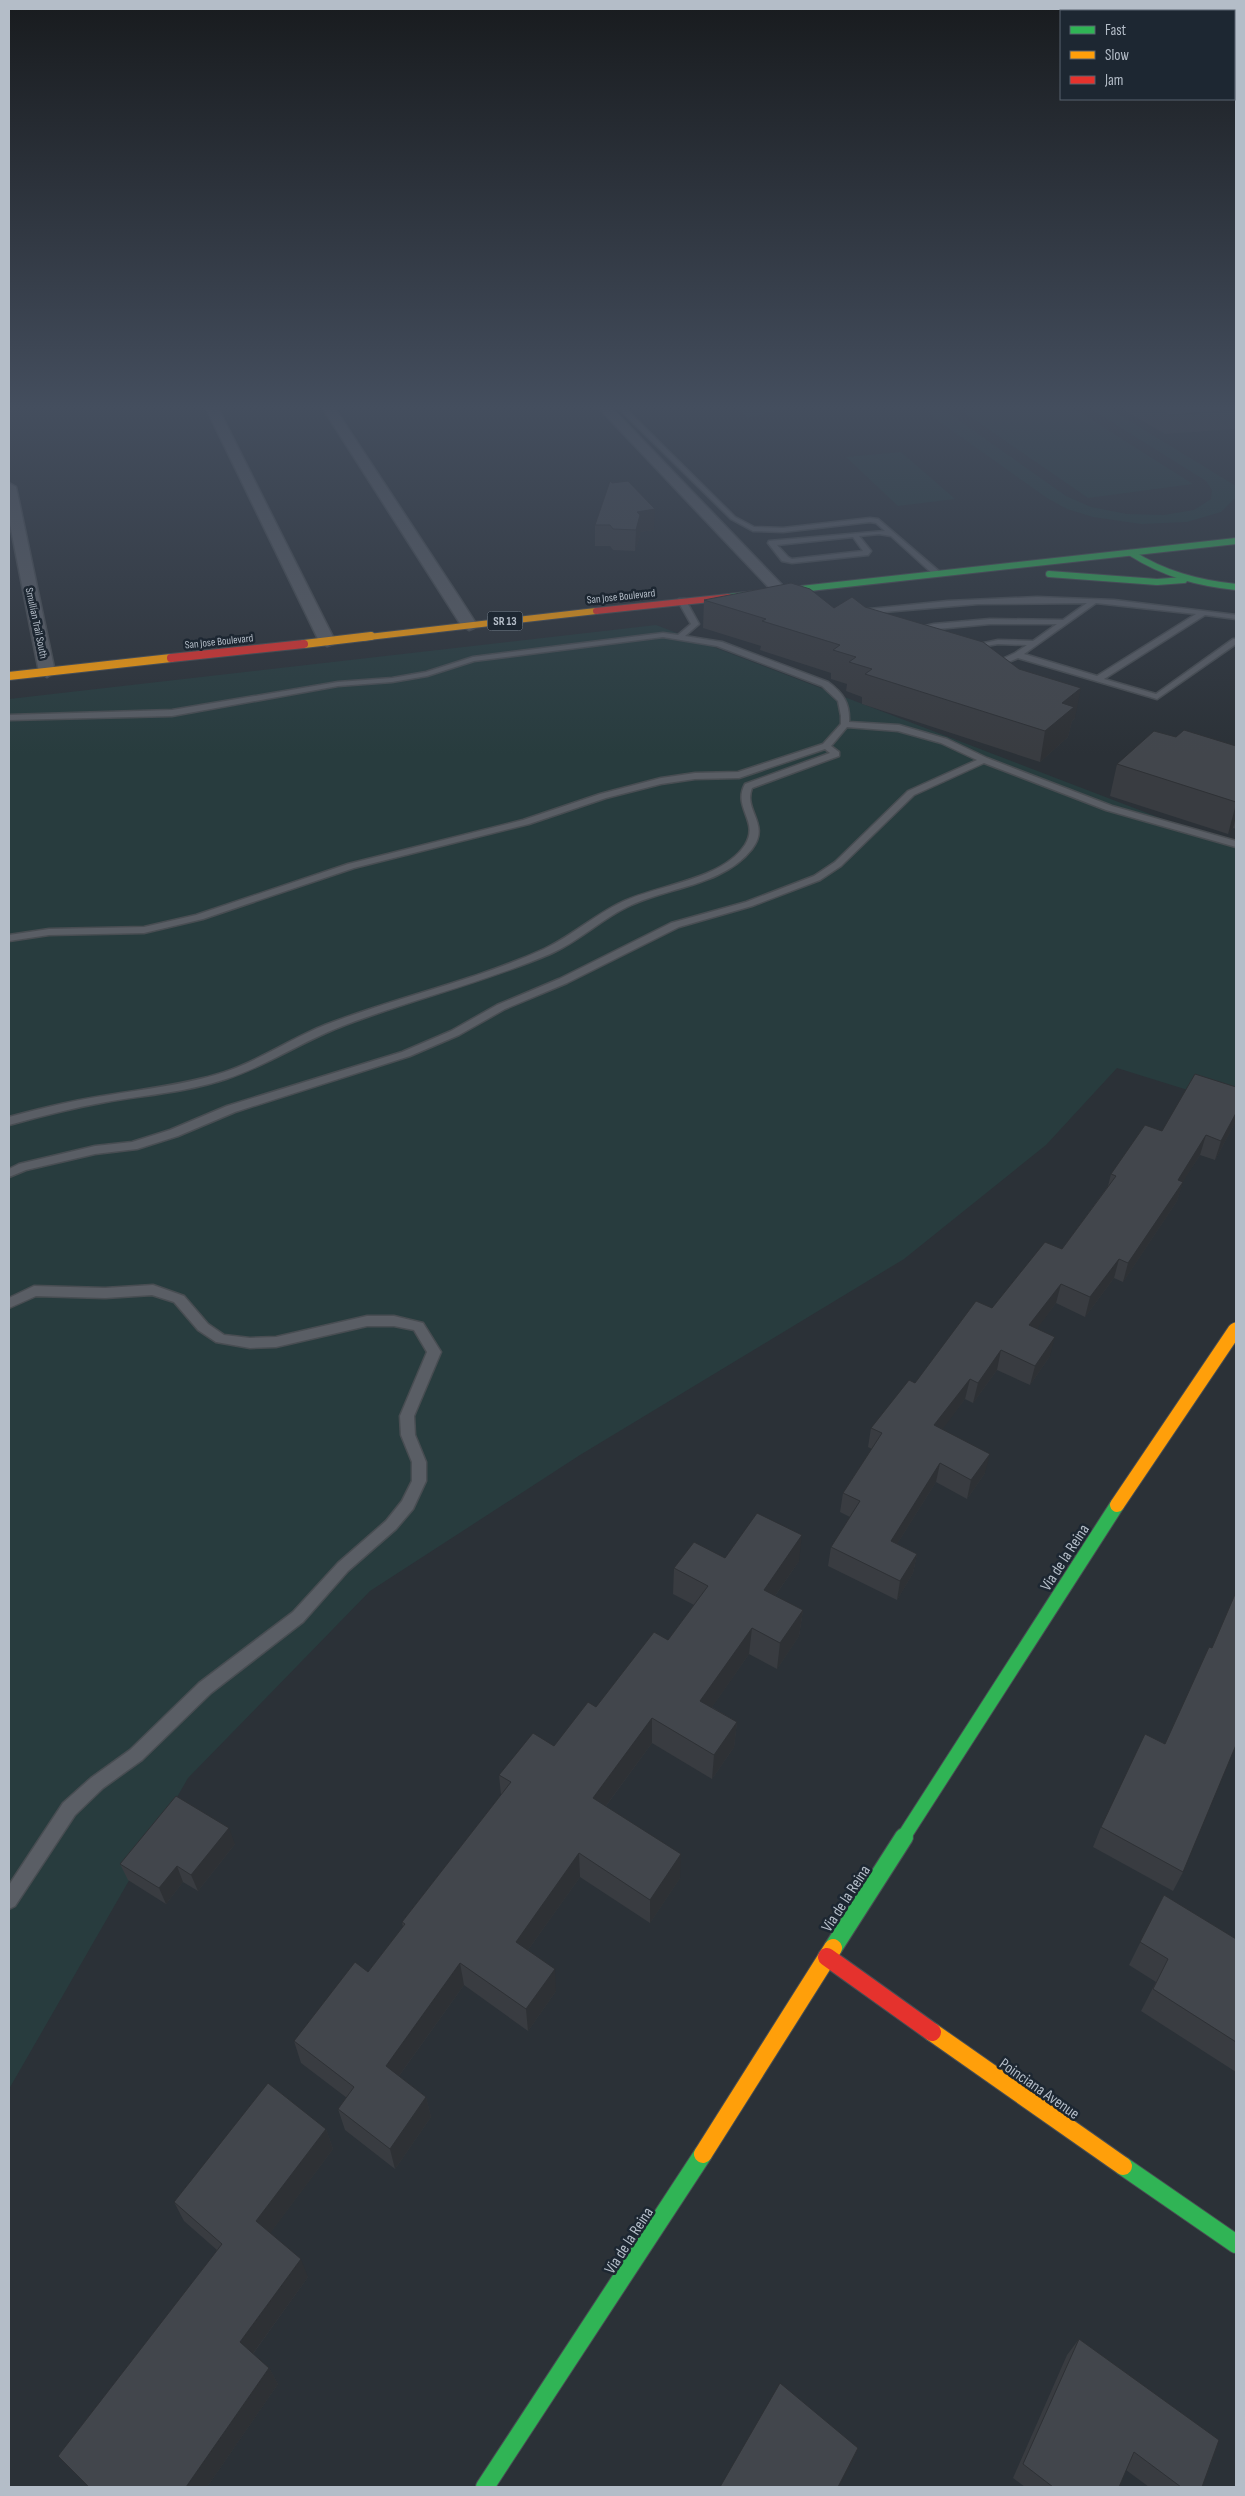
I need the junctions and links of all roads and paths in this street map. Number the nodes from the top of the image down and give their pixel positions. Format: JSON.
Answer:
{"nodes":[{"id":1,"x":16,"y":520,"type":"edge"},
{"id":2,"x":268,"y":520,"type":"edge"},
{"id":3,"x":402,"y":520,"type":"edge"},
{"id":4,"x":712,"y":520,"type":"edge"},
{"id":5,"x":738,"y":520,"type":"edge"},
{"id":6,"x":866,"y":520,"type":"edge"},
{"id":7,"x":874,"y":520,"type":"edge"},
{"id":8,"x":893,"y":534,"type":"junction"},
{"id":9,"x":855,"y":535,"type":"junction"},
{"id":10,"x":1236,"y":541,"type":"edge"},
{"id":11,"x":1131,"y":553,"type":"junction"},
{"id":12,"x":988,"y":567,"type":"junction"},
{"id":13,"x":937,"y":573,"type":"junction"},
{"id":14,"x":1184,"y":580,"type":"junction"},
{"id":15,"x":1236,"y":587,"type":"edge"},
{"id":16,"x":801,"y":588,"type":"junction"},
{"id":17,"x":779,"y":590,"type":"junction"},
{"id":18,"x":815,"y":598,"type":"edge"},
{"id":19,"x":682,"y":601,"type":"junction"},
{"id":20,"x":1094,"y":601,"type":"junction"},
{"id":21,"x":855,"y":613,"type":"edge"},
{"id":22,"x":1203,"y":613,"type":"junction"},
{"id":23,"x":1236,"y":617,"type":"edge"},
{"id":24,"x":1065,"y":622,"type":"junction"},
{"id":25,"x":469,"y":625,"type":"junction"},
{"id":26,"x":906,"y":630,"type":"edge"},
{"id":27,"x":682,"y":636,"type":"junction"},
{"id":28,"x":1236,"y":640,"type":"edge"},
{"id":29,"x":327,"y":641,"type":"junction"},
{"id":30,"x":1036,"y":643,"type":"junction"},
{"id":31,"x":961,"y":648,"type":"edge"},
{"id":32,"x":1018,"y":655,"type":"junction"},
{"id":33,"x":980,"y":664,"type":"edge"},
{"id":34,"x":47,"y":672,"type":"junction"},
{"id":35,"x":9,"y":676,"type":"edge"},
{"id":36,"x":1098,"y":679,"type":"junction"},
{"id":37,"x":9,"y":717,"type":"edge"},
{"id":38,"x":846,"y":724,"type":"junction"},
{"id":39,"x":826,"y":746,"type":"junction"},
{"id":40,"x":785,"y":760,"type":"junction"},
{"id":41,"x":984,"y":760,"type":"junction"},
{"id":42,"x":796,"y":768,"type":"junction"},
{"id":43,"x":738,"y":775,"type":"junction"},
{"id":44,"x":748,"y":786,"type":"junction"},
{"id":45,"x":1236,"y":844,"type":"edge"},
{"id":46,"x":9,"y":938,"type":"edge"},
{"id":47,"x":9,"y":1121,"type":"edge"},
{"id":48,"x":9,"y":1173,"type":"edge"},
{"id":49,"x":9,"y":1303,"type":"edge"},
{"id":50,"x":1236,"y":1328,"type":"edge"},
{"id":51,"x":9,"y":1900,"type":"edge"},
{"id":52,"x":827,"y":1957,"type":"junction"},
{"id":53,"x":1236,"y":2244,"type":"edge"},
{"id":54,"x":485,"y":2487,"type":"edge"}],
"edges":[{"from":1,"to":34,"type":"street","name":"Smullian Trail South"},
{"from":2,"to":29,"type":"street"},
{"from":3,"to":25,"type":"street"},
{"from":4,"to":17,"type":"street"},
{"from":5,"to":6,"type":"lane"},
{"from":7,"to":8,"type":"lane"},
{"from":8,"to":9,"type":"lane"},
{"from":8,"to":13,"type":"lane"},
{"from":9,"to":9,"type":"lane"},
{"from":10,"to":11,"type":"main road","name":"San Jose Boulevard","number":"SR 13"},
{"from":11,"to":12,"type":"main road","name":"San Jose Boulevard","number":"SR 13"},
{"from":11,"to":14,"type":"main road"},
{"from":12,"to":13,"type":"main road","name":"San Jose Boulevard","number":"SR 13"},
{"from":12,"to":14,"type":"main road"},
{"from":13,"to":16,"type":"main road","name":"San Jose Boulevard","number":"SR 13"},
{"from":14,"to":15,"type":"main road"},
{"from":16,"to":17,"type":"main road","name":"San Jose Boulevard","number":"SR 13"},
{"from":16,"to":18,"type":"lane"},
{"from":17,"to":19,"type":"main road","name":"San Jose Boulevard","number":"SR 13"},
{"from":19,"to":25,"type":"main road","name":"San Jose Boulevard","number":"SR 13"},
{"from":19,"to":27,"type":"lane"},
{"from":20,"to":21,"type":"lane"},
{"from":20,"to":22,"type":"lane"},
{"from":20,"to":24,"type":"lane"},
{"from":22,"to":23,"type":"lane"},
{"from":22,"to":36,"type":"lane"},
{"from":24,"to":26,"type":"lane"},
{"from":24,"to":30,"type":"lane"},
{"from":25,"to":29,"type":"main road","name":"San Jose Boulevard","number":"SR 13"},
{"from":27,"to":37,"type":"lane"},
{"from":27,"to":38,"type":"lane"},
{"from":28,"to":36,"type":"lane"},
{"from":29,"to":34,"type":"main road","name":"San Jose Boulevard","number":"SR 13"},
{"from":30,"to":31,"type":"lane"},
{"from":30,"to":32,"type":"lane"},
{"from":32,"to":33,"type":"lane"},
{"from":32,"to":36,"type":"lane"},
{"from":34,"to":35,"type":"main road","name":"San Jose Boulevard","number":"SR 13"},
{"from":38,"to":39,"type":"lane"},
{"from":38,"to":41,"type":"lane"},
{"from":39,"to":40,"type":"lane"},
{"from":39,"to":42,"type":"lane"},
{"from":40,"to":42,"type":"lane"},
{"from":40,"to":43,"type":"lane"},
{"from":41,"to":45,"type":"lane"},
{"from":41,"to":48,"type":"lane"},
{"from":42,"to":44,"type":"lane"},
{"from":43,"to":44,"type":"lane"},
{"from":43,"to":46,"type":"lane"},
{"from":44,"to":47,"type":"lane"},
{"from":49,"to":51,"type":"lane"},
{"from":50,"to":52,"type":"main road","name":"Via de la Reina"},
{"from":52,"to":53,"type":"main road","name":"Poinciana Avenue"},
{"from":52,"to":54,"type":"main road","name":"Via de la Reina"}]}
